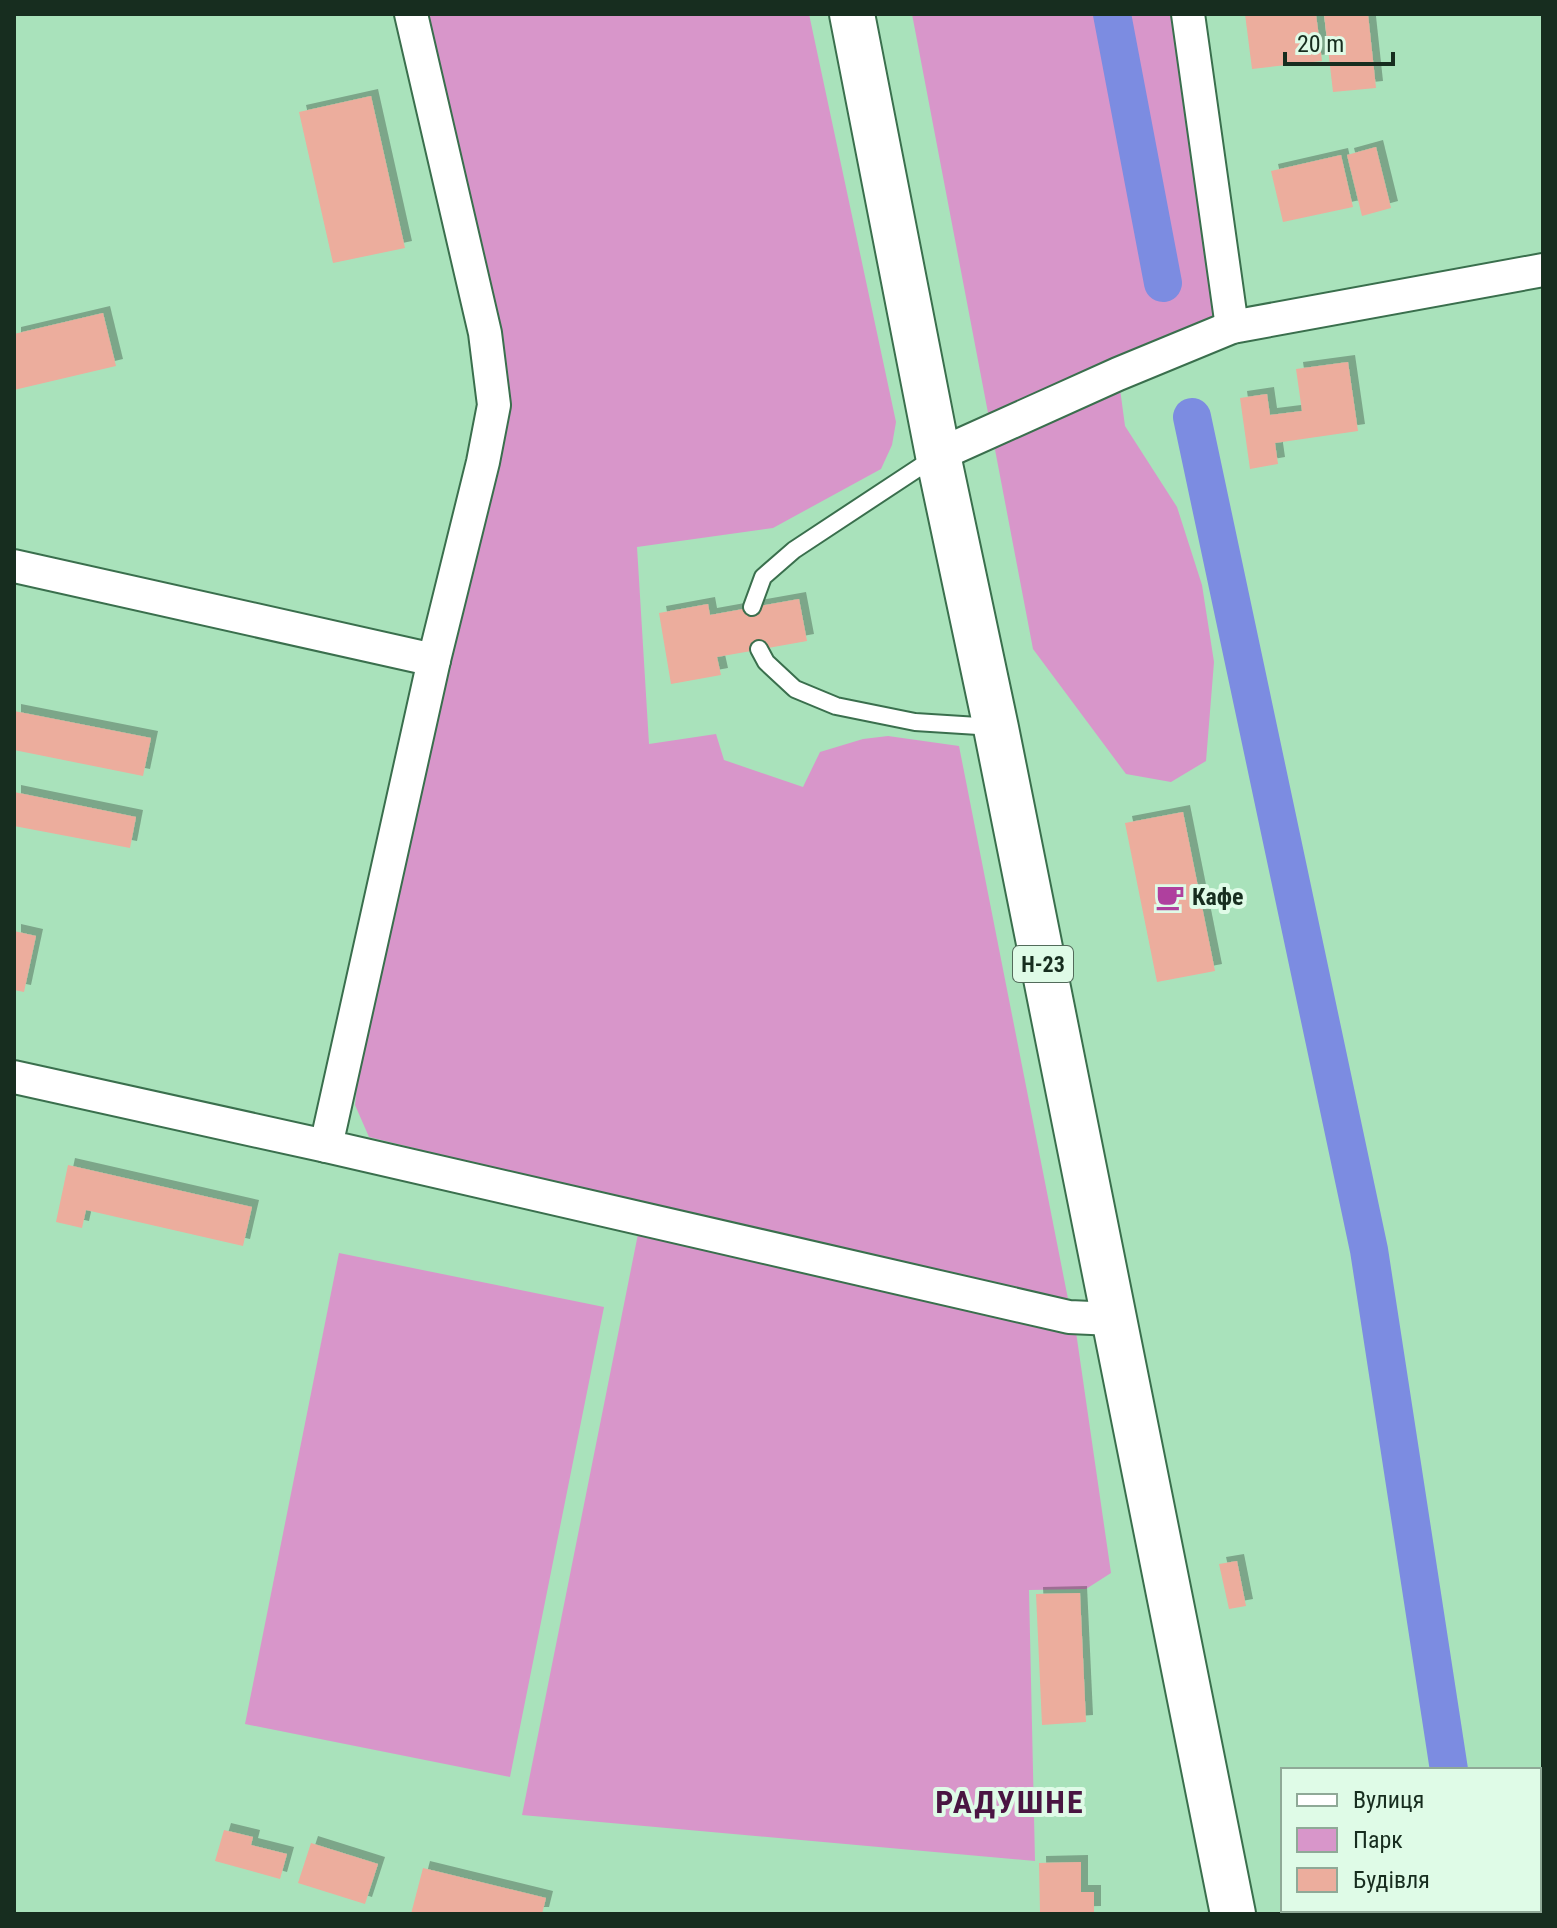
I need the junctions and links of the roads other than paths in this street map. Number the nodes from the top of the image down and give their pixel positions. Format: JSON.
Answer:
{"nodes":[{"id":1,"x":411,"y":14,"type":"edge"},
{"id":2,"x":852,"y":14,"type":"edge"},
{"id":3,"x":1188,"y":14,"type":"edge"},
{"id":4,"x":1543,"y":270,"type":"edge"},
{"id":5,"x":1232,"y":327,"type":"junction"},
{"id":6,"x":938,"y":455,"type":"junction"},
{"id":7,"x":14,"y":566,"type":"edge"},
{"id":8,"x":752,"y":607,"type":"dead end"},
{"id":9,"x":759,"y":649,"type":"dead end"},
{"id":10,"x":434,"y":660,"type":"junction"},
{"id":11,"x":996,"y":728,"type":"junction"},
{"id":12,"x":14,"y":1077,"type":"edge"},
{"id":13,"x":326,"y":1146,"type":"junction"},
{"id":14,"x":1114,"y":1319,"type":"junction"},
{"id":15,"x":1233,"y":1914,"type":"edge"}],
"edges":[{"from":1,"to":10,"type":"street"},
{"from":2,"to":6,"type":"main road","number":"Н-23"},
{"from":3,"to":5,"type":"street"},
{"from":4,"to":5,"type":"street"},
{"from":5,"to":6,"type":"street"},
{"from":6,"to":8,"type":"lane"},
{"from":6,"to":11,"type":"main road","number":"Н-23"},
{"from":7,"to":10,"type":"street"},
{"from":9,"to":11,"type":"lane"},
{"from":10,"to":13,"type":"street"},
{"from":11,"to":14,"type":"main road","number":"Н-23"},
{"from":12,"to":13,"type":"street"},
{"from":13,"to":14,"type":"street"},
{"from":14,"to":15,"type":"main road","number":"Н-23"}]}
